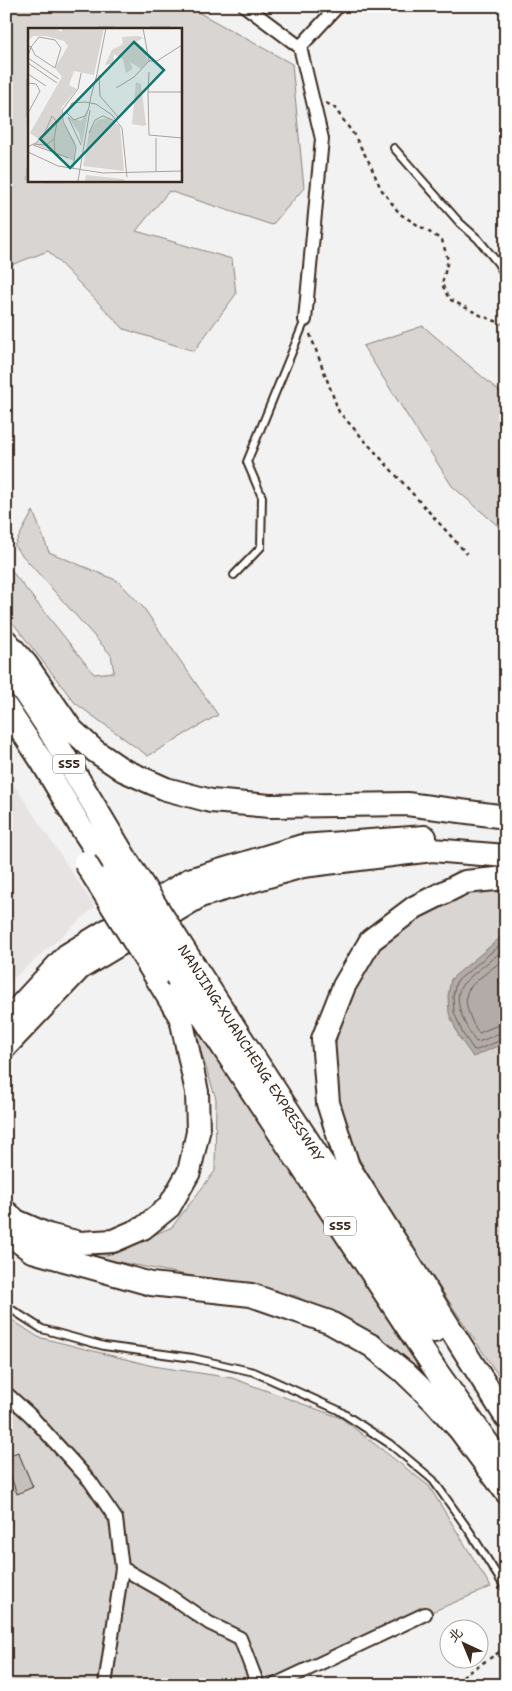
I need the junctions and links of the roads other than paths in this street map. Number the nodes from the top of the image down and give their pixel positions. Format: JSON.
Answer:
{"nodes":[{"id":1,"x":245,"y":6,"type":"edge"},
{"id":2,"x":338,"y":6,"type":"edge"},
{"id":3,"x":300,"y":47,"type":"junction"},
{"id":4,"x":394,"y":148,"type":"dead end"},
{"id":5,"x":506,"y":277,"type":"edge"},
{"id":6,"x":305,"y":320,"type":"joint"},
{"id":7,"x":234,"y":575,"type":"dead end"},
{"id":8,"x":6,"y":641,"type":"edge"},
{"id":9,"x":6,"y":666,"type":"edge"},
{"id":10,"x":6,"y":707,"type":"edge"},
{"id":11,"x":6,"y":717,"type":"edge"},
{"id":12,"x":506,"y":817,"type":"edge"},
{"id":13,"x":506,"y":840,"type":"edge"},
{"id":14,"x":506,"y":856,"type":"edge"},
{"id":15,"x":121,"y":869,"type":"junction"},
{"id":16,"x":506,"y":878,"type":"edge"},
{"id":17,"x":187,"y":973,"type":"junction"},
{"id":18,"x":6,"y":1021,"type":"edge"},
{"id":19,"x":6,"y":1046,"type":"edge"},
{"id":20,"x":6,"y":1212,"type":"edge"},
{"id":21,"x":6,"y":1232,"type":"edge"},
{"id":22,"x":6,"y":1306,"type":"edge"},
{"id":23,"x":6,"y":1393,"type":"edge"},
{"id":24,"x":506,"y":1417,"type":"edge"},
{"id":25,"x":506,"y":1434,"type":"edge"},
{"id":26,"x":506,"y":1469,"type":"edge"},
{"id":27,"x":506,"y":1492,"type":"edge"},
{"id":28,"x":122,"y":1568,"type":"junction"},
{"id":29,"x":506,"y":1588,"type":"edge"},
{"id":30,"x":425,"y":1614,"type":"dead end"},
{"id":31,"x":105,"y":1685,"type":"edge"},
{"id":32,"x":258,"y":1685,"type":"edge"},
{"id":33,"x":274,"y":1685,"type":"edge"}],
"edges":[{"from":1,"to":3,"type":"street"},
{"from":2,"to":3,"type":"street"},
{"from":3,"to":6,"type":"street"},
{"from":4,"to":5,"type":"lane"},
{"from":6,"to":7,"type":"lane"},
{"from":8,"to":12,"type":"highway"},
{"from":9,"to":15,"type":"highway","name":"NANJING-XUANCHENG EXPRESSWAY","number":"S55"},
{"from":10,"to":15,"type":"highway","name":"NANJING-XUANCHENG EXPRESSWAY","number":"S55"},
{"from":11,"to":20,"type":"highway","bridge":true},
{"from":13,"to":18,"type":"highway"},
{"from":14,"to":19,"type":"highway"},
{"from":15,"to":17,"type":"highway","name":"NANJING-XUANCHENG EXPRESSWAY","number":"S55","bridge":true},
{"from":16,"to":24,"type":"highway"},
{"from":17,"to":25,"type":"highway","name":"NANJING-XUANCHENG EXPRESSWAY","number":"S55"},
{"from":17,"to":26,"type":"highway","name":"NANJING-XUANCHENG EXPRESSWAY","number":"S55"},
{"from":21,"to":27,"type":"highway"},
{"from":22,"to":29,"type":"lane"},
{"from":23,"to":28,"type":"street"},
{"from":28,"to":31,"type":"street"},
{"from":28,"to":32,"type":"street"},
{"from":30,"to":33,"type":"street"}]}
